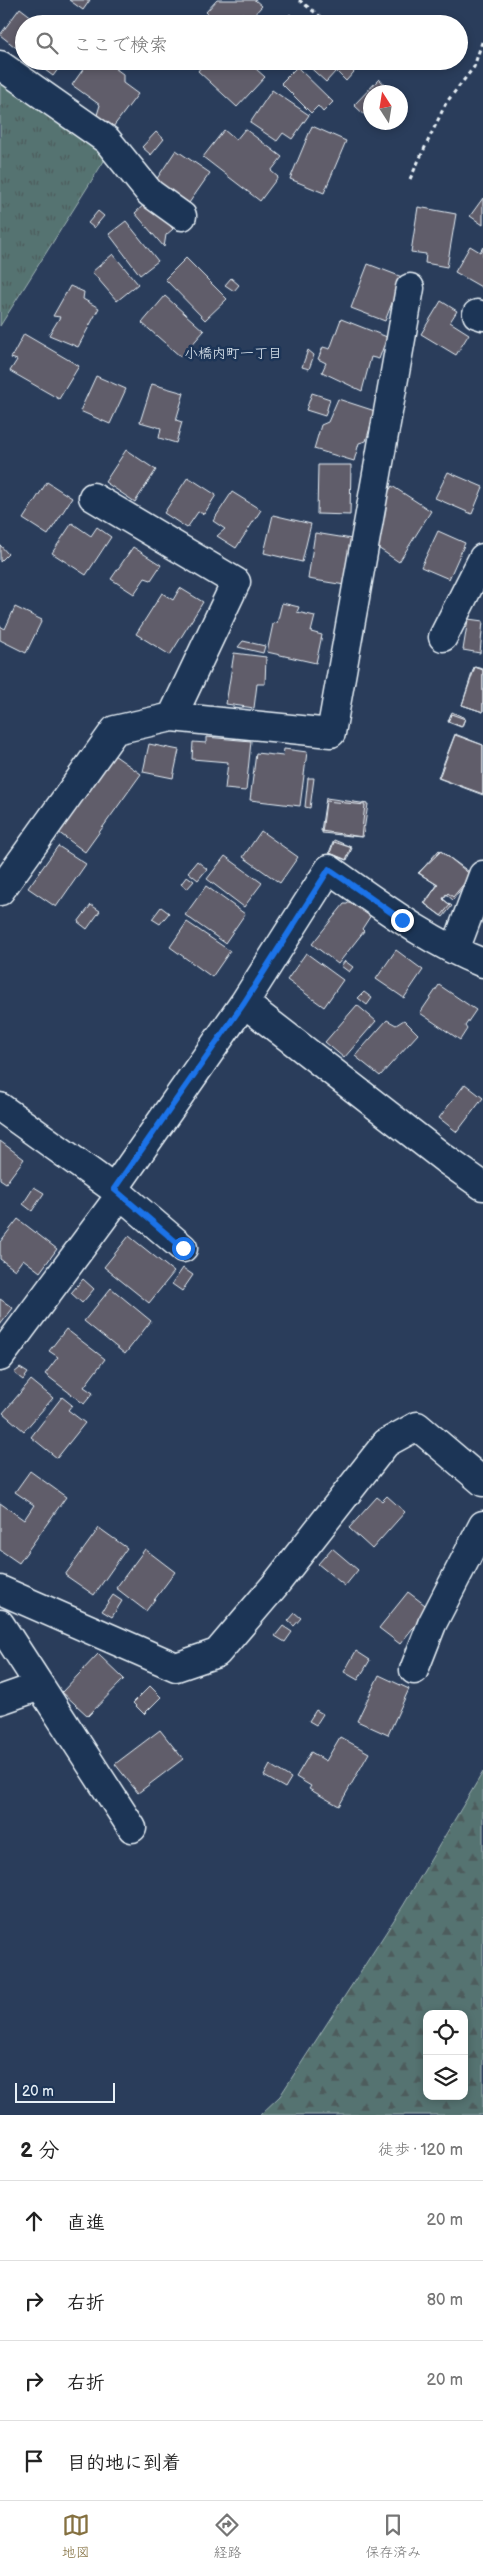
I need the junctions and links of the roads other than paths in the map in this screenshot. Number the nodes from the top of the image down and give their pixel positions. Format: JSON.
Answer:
{"nodes":[{"id":1,"x":0,"y":65,"type":"edge"},
{"id":2,"x":182,"y":216,"type":"dead end"},
{"id":3,"x":410,"y":288,"type":"dead end"},
{"id":4,"x":93,"y":497,"type":"dead end"},
{"id":5,"x":483,"y":558,"type":"edge"},
{"id":6,"x":443,"y":637,"type":"dead end"},
{"id":7,"x":172,"y":716,"type":"junction"},
{"id":8,"x":483,"y":875,"type":"edge"},
{"id":9,"x":0,"y":891,"type":"edge"},
{"id":10,"x":455,"y":950,"type":"junction"},
{"id":11,"x":483,"y":963,"type":"edge"},
{"id":12,"x":244,"y":1003,"type":"junction"},
{"id":13,"x":0,"y":1107,"type":"edge"},
{"id":14,"x":483,"y":1186,"type":"edge"},
{"id":15,"x":118,"y":1191,"type":"junction"},
{"id":16,"x":183,"y":1248,"type":"dead end"},
{"id":17,"x":0,"y":1357,"type":"edge"},
{"id":18,"x":483,"y":1482,"type":"edge"},
{"id":19,"x":483,"y":1525,"type":"edge"},
{"id":20,"x":0,"y":1590,"type":"edge"},
{"id":21,"x":0,"y":1624,"type":"edge"},
{"id":22,"x":414,"y":1670,"type":"dead end"},
{"id":23,"x":40,"y":1686,"type":"junction"},
{"id":24,"x":0,"y":1700,"type":"edge"},
{"id":25,"x":132,"y":1828,"type":"dead end"}],
"edges":[{"from":1,"to":2,"type":"street"},
{"from":3,"to":7,"type":"street"},
{"from":4,"to":7,"type":"street"},
{"from":5,"to":6,"type":"street"},
{"from":7,"to":9,"type":"street"},
{"from":8,"to":10,"type":"street"},
{"from":10,"to":11,"type":"street"},
{"from":10,"to":12,"type":"street"},
{"from":12,"to":14,"type":"street"},
{"from":12,"to":15,"type":"street"},
{"from":13,"to":15,"type":"street"},
{"from":15,"to":16,"type":"street"},
{"from":15,"to":17,"type":"street"},
{"from":18,"to":20,"type":"street"},
{"from":19,"to":22,"type":"street"},
{"from":21,"to":23,"type":"street"},
{"from":23,"to":24,"type":"street"},
{"from":23,"to":25,"type":"street"}]}
